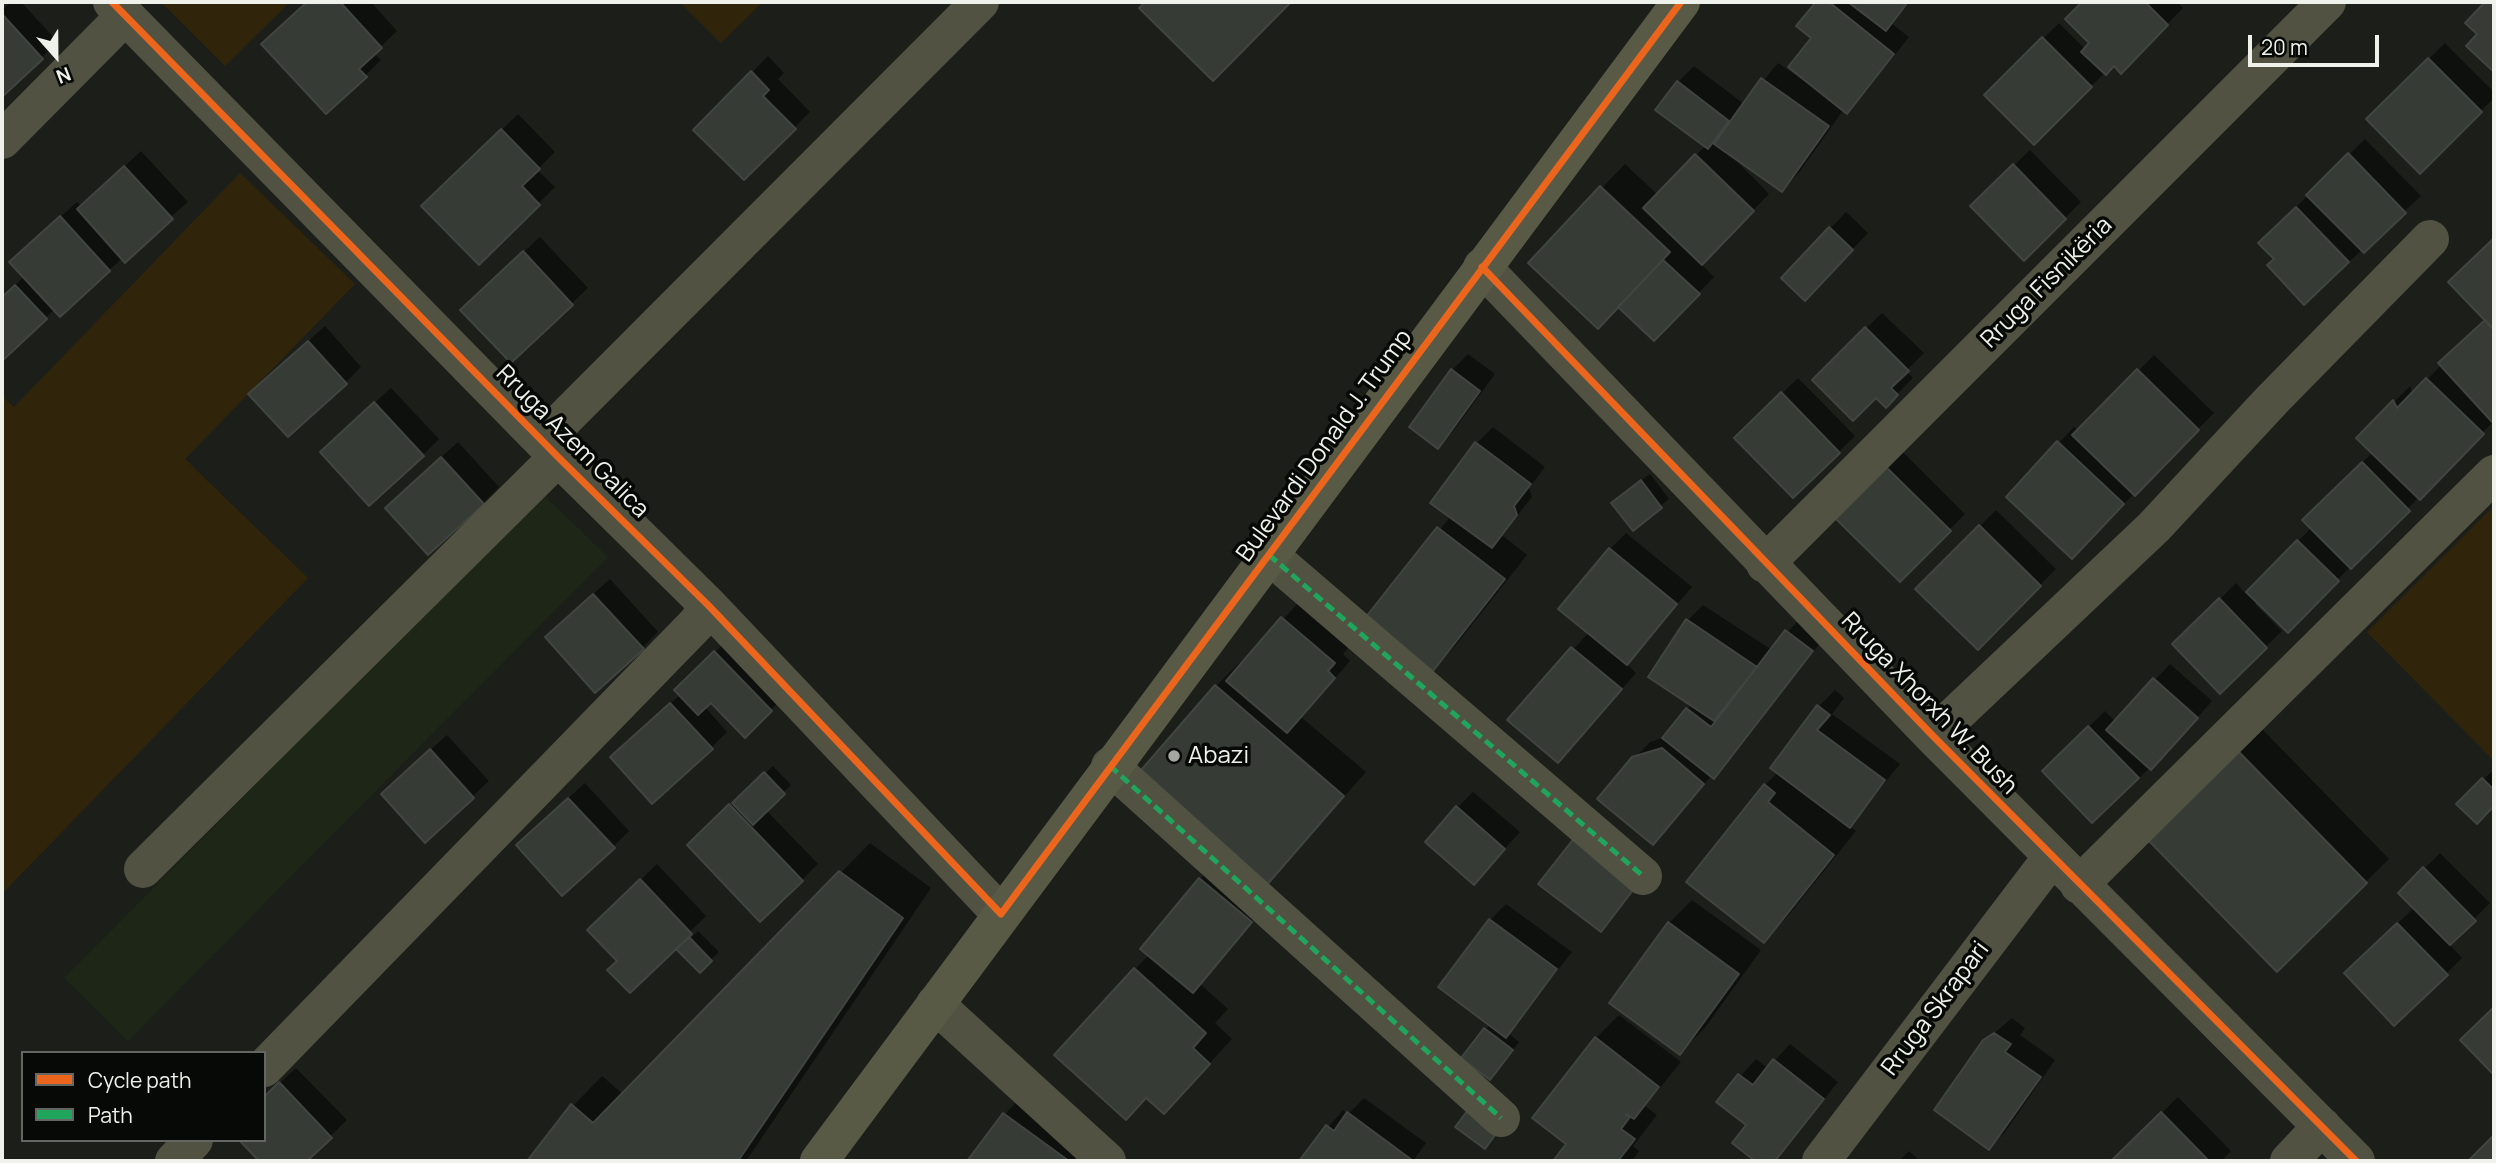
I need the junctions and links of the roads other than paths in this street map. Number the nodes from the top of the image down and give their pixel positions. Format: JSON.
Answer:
{"nodes":[{"id":1,"x":980,"y":2,"type":"edge"},
{"id":2,"x":1681,"y":2,"type":"edge"},
{"id":3,"x":2327,"y":2,"type":"edge"},
{"id":4,"x":118,"y":9,"type":"edge"},
{"id":5,"x":2,"y":140,"type":"edge"},
{"id":6,"x":2430,"y":239,"type":"dead end"},
{"id":7,"x":1482,"y":267,"type":"junction"},
{"id":8,"x":550,"y":448,"type":"junction"},
{"id":9,"x":2494,"y":474,"type":"edge"},
{"id":10,"x":1269,"y":555,"type":"junction"},
{"id":11,"x":1766,"y":564,"type":"junction"},
{"id":12,"x":709,"y":606,"type":"junction"},
{"id":13,"x":1933,"y":736,"type":"junction"},
{"id":14,"x":1110,"y":766,"type":"junction"},
{"id":15,"x":2052,"y":857,"type":"junction"},
{"id":16,"x":143,"y":869,"type":"dead end"},
{"id":17,"x":1643,"y":876,"type":"dead end"},
{"id":18,"x":2080,"y":885,"type":"junction"},
{"id":19,"x":1001,"y":914,"type":"junction"},
{"id":20,"x":935,"y":1004,"type":"junction"},
{"id":21,"x":266,"y":1066,"type":"edge"},
{"id":22,"x":1501,"y":1118,"type":"dead end"},
{"id":23,"x":2322,"y":1126,"type":"junction"},
{"id":24,"x":192,"y":1142,"type":"edge"},
{"id":25,"x":174,"y":1161,"type":"edge"},
{"id":26,"x":818,"y":1161,"type":"edge"},
{"id":27,"x":1107,"y":1161,"type":"edge"},
{"id":28,"x":1821,"y":1161,"type":"edge"},
{"id":29,"x":2289,"y":1161,"type":"edge"},
{"id":30,"x":2356,"y":1161,"type":"edge"}],
"edges":[{"from":1,"to":8,"type":"street"},
{"from":2,"to":7,"type":"main road","name":"Bulevardi Donald J. Trump"},
{"from":3,"to":11,"type":"street","name":"Rruga Fisnikëria"},
{"from":4,"to":5,"type":"street"},
{"from":4,"to":8,"type":"street","name":"Rruga Azem Galica"},
{"from":6,"to":13,"type":"street"},
{"from":7,"to":10,"type":"main road","name":"Bulevardi Donald J. Trump"},
{"from":7,"to":11,"type":"street","name":"Rruga Xhorxh W. Bush"},
{"from":8,"to":12,"type":"street","name":"Rruga Azem Galica"},
{"from":8,"to":16,"type":"street"},
{"from":9,"to":18,"type":"street"},
{"from":10,"to":14,"type":"main road","name":"Bulevardi Donald J. Trump"},
{"from":10,"to":17,"type":"street"},
{"from":11,"to":13,"type":"street","name":"Rruga Xhorxh W. Bush"},
{"from":12,"to":19,"type":"street","name":"Rruga Azem Galica"},
{"from":12,"to":21,"type":"street"},
{"from":13,"to":15,"type":"street","name":"Rruga Xhorxh W. Bush"},
{"from":14,"to":19,"type":"main road","name":"Bulevardi Donald J. Trump"},
{"from":14,"to":22,"type":"street"},
{"from":15,"to":18,"type":"street","name":"Rruga Xhorxh W. Bush"},
{"from":15,"to":28,"type":"street","name":"Rruga Skrapari"},
{"from":18,"to":23,"type":"street","name":"Rruga Xhorxh W. Bush"},
{"from":19,"to":20,"type":"main road","name":"Bulevardi Donald J. Trump"},
{"from":20,"to":26,"type":"main road","name":"Bulevardi Donald J. Trump"},
{"from":20,"to":27,"type":"street"},
{"from":23,"to":29,"type":"street"},
{"from":23,"to":30,"type":"street","name":"Rruga Xhorxh W. Bush"},
{"from":24,"to":25,"type":"street"}]}
